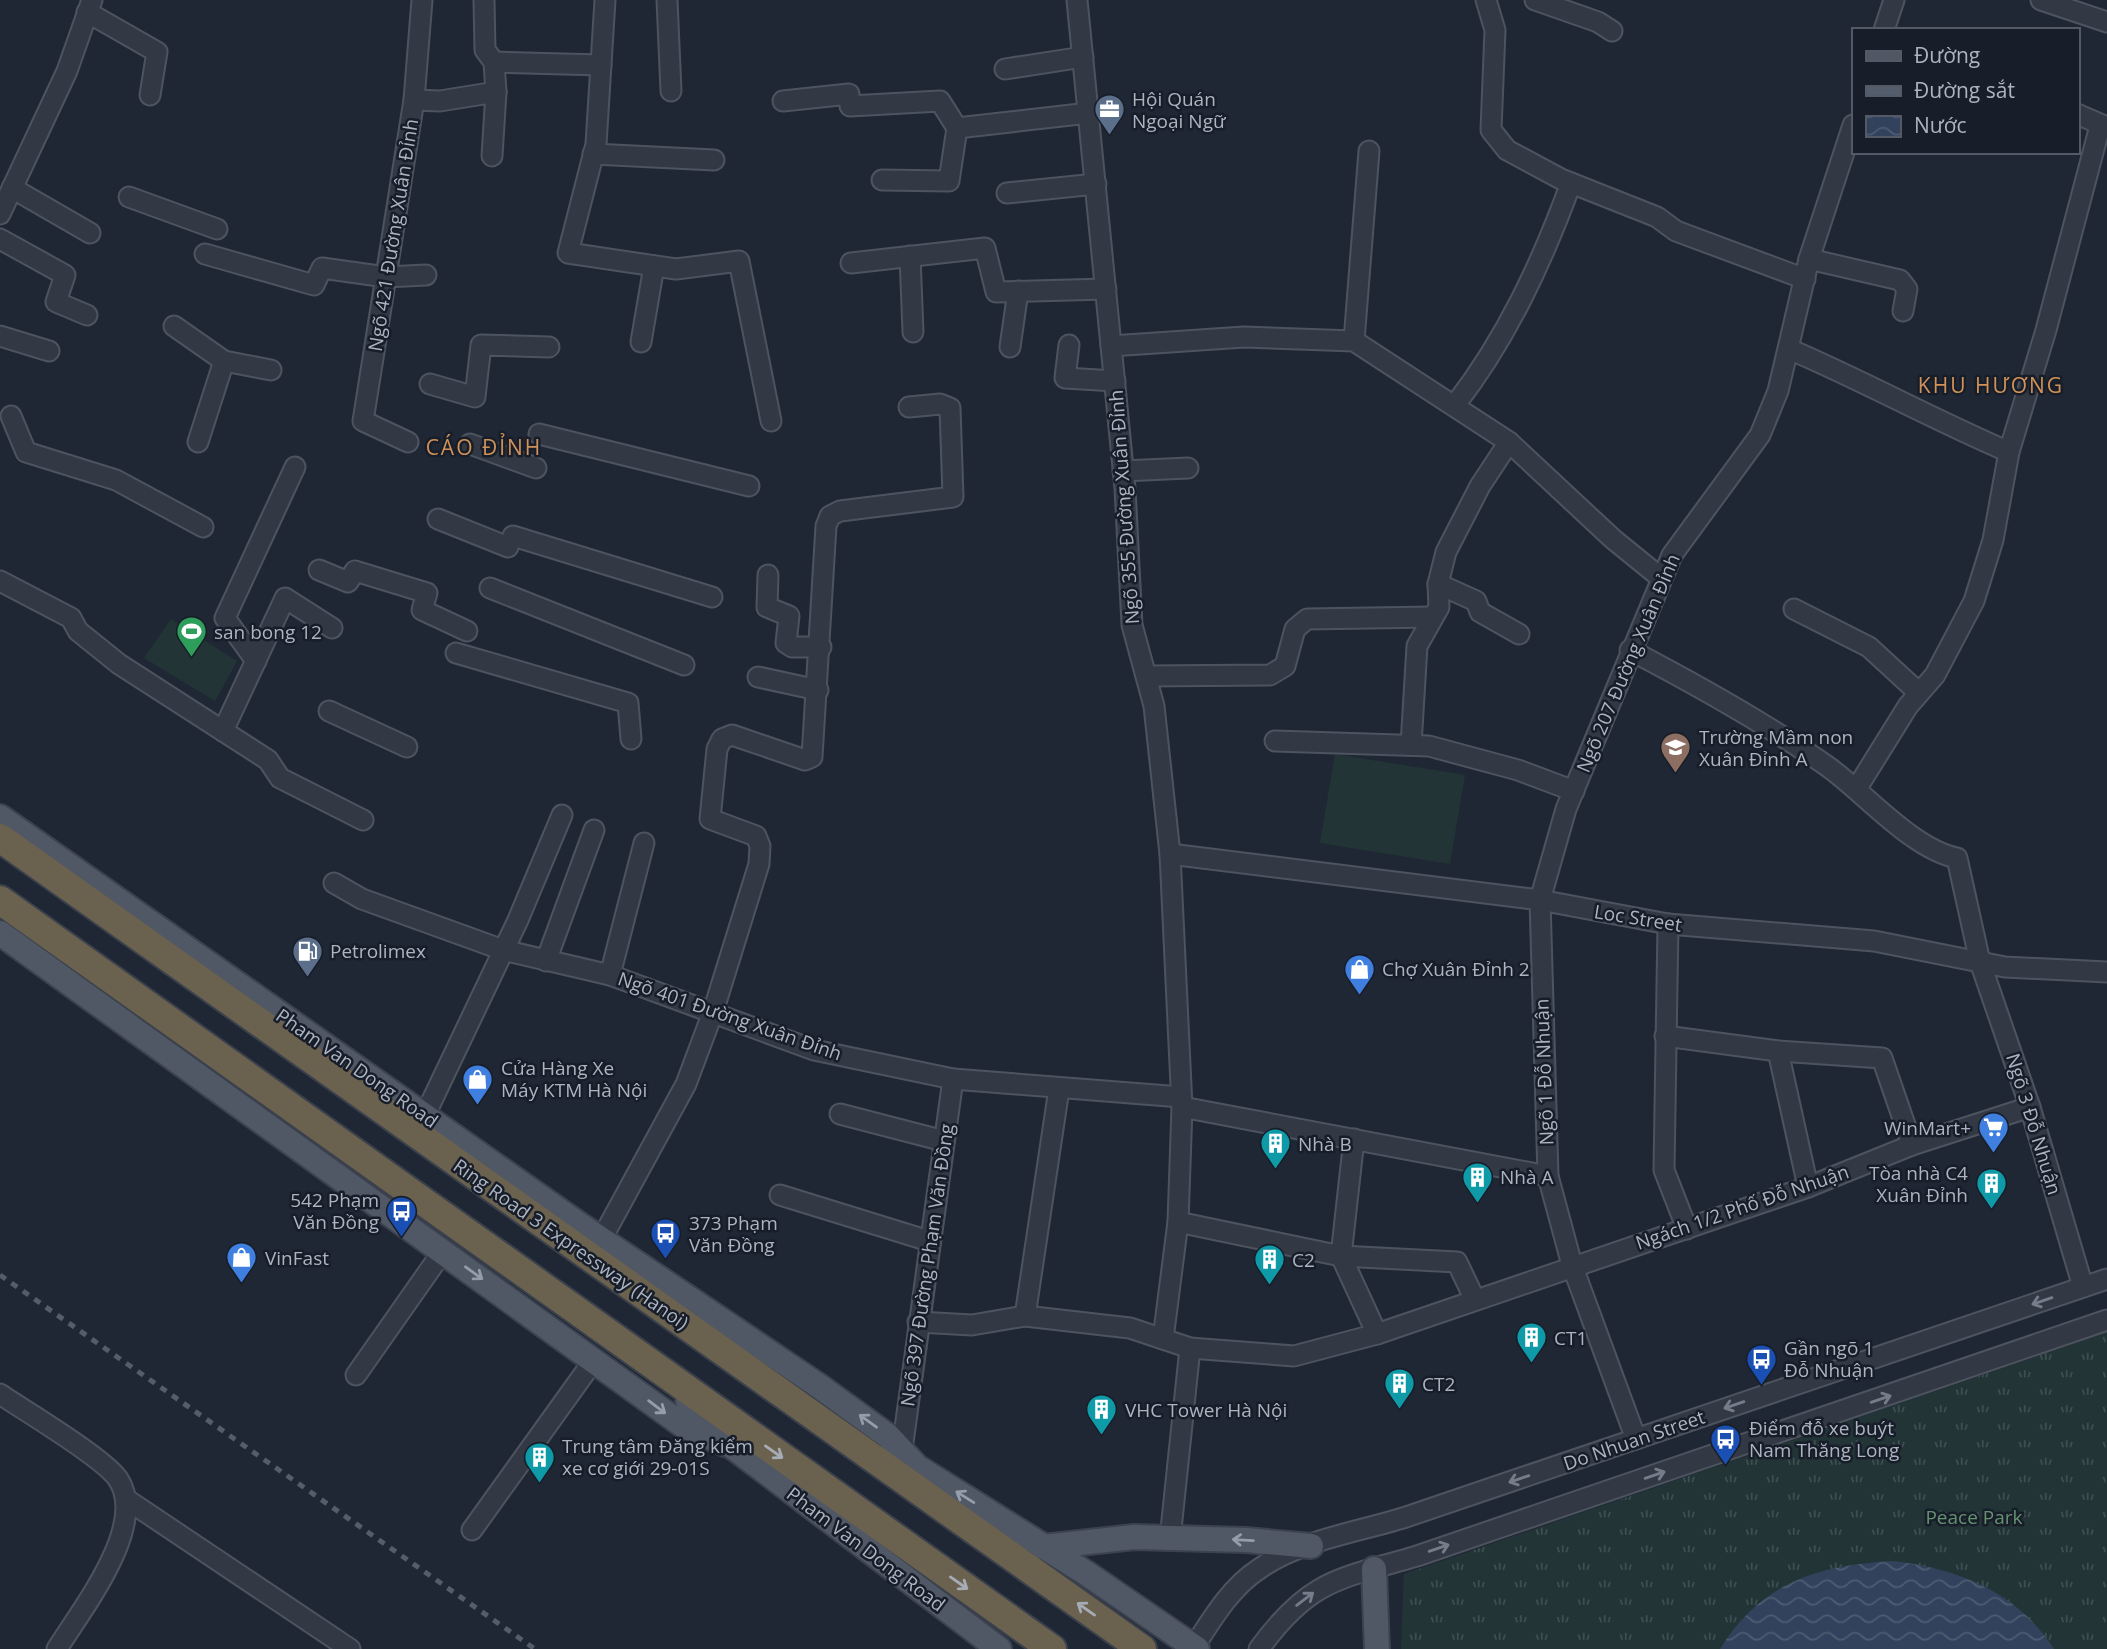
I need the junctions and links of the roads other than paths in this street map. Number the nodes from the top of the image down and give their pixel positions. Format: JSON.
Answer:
{"nodes":[{"id":1,"x":422,"y":0,"type":"edge"},
{"id":2,"x":485,"y":0,"type":"edge"},
{"id":3,"x":604,"y":0,"type":"edge"},
{"id":4,"x":667,"y":0,"type":"edge"},
{"id":5,"x":1077,"y":0,"type":"edge"},
{"id":6,"x":1486,"y":0,"type":"edge"},
{"id":7,"x":1535,"y":0,"type":"edge"},
{"id":8,"x":1894,"y":0,"type":"edge"},
{"id":9,"x":2041,"y":0,"type":"edge"},
{"id":10,"x":90,"y":6,"type":"edge"},
{"id":11,"x":2107,"y":22,"type":"edge"},
{"id":12,"x":1885,"y":28,"type":"edge"},
{"id":13,"x":1612,"y":31,"type":"dead end"},
{"id":14,"x":1083,"y":57,"type":"junction"},
{"id":15,"x":494,"y":62,"type":"junction"},
{"id":16,"x":601,"y":65,"type":"junction"},
{"id":17,"x":1005,"y":69,"type":"dead end"},
{"id":18,"x":671,"y":91,"type":"dead end"},
{"id":19,"x":496,"y":92,"type":"junction"},
{"id":20,"x":150,"y":95,"type":"dead end"},
{"id":21,"x":414,"y":100,"type":"junction"},
{"id":22,"x":783,"y":101,"type":"dead end"},
{"id":23,"x":1089,"y":113,"type":"junction"},
{"id":24,"x":2079,"y":115,"type":"edge"},
{"id":25,"x":2103,"y":126,"type":"edge"},
{"id":26,"x":957,"y":128,"type":"junction"},
{"id":27,"x":1852,"y":128,"type":"edge"},
{"id":28,"x":1369,"y":151,"type":"dead end"},
{"id":29,"x":593,"y":154,"type":"junction"},
{"id":30,"x":492,"y":156,"type":"dead end"},
{"id":31,"x":714,"y":160,"type":"dead end"},
{"id":32,"x":882,"y":180,"type":"dead end"},
{"id":33,"x":1096,"y":184,"type":"junction"},
{"id":34,"x":1571,"y":184,"type":"junction"},
{"id":35,"x":12,"y":188,"type":"junction"},
{"id":36,"x":1007,"y":193,"type":"dead end"},
{"id":37,"x":129,"y":197,"type":"dead end"},
{"id":38,"x":0,"y":214,"type":"edge"},
{"id":39,"x":217,"y":229,"type":"dead end"},
{"id":40,"x":90,"y":233,"type":"dead end"},
{"id":41,"x":0,"y":239,"type":"edge"},
{"id":42,"x":205,"y":254,"type":"dead end"},
{"id":43,"x":910,"y":256,"type":"junction"},
{"id":44,"x":1809,"y":259,"type":"junction"},
{"id":45,"x":851,"y":263,"type":"dead end"},
{"id":46,"x":654,"y":266,"type":"junction"},
{"id":47,"x":426,"y":275,"type":"dead end"},
{"id":48,"x":386,"y":277,"type":"junction"},
{"id":49,"x":1805,"y":279,"type":"junction"},
{"id":50,"x":1106,"y":289,"type":"junction"},
{"id":51,"x":1018,"y":291,"type":"junction"},
{"id":52,"x":1903,"y":311,"type":"dead end"},
{"id":53,"x":87,"y":315,"type":"dead end"},
{"id":54,"x":174,"y":326,"type":"dead end"},
{"id":55,"x":912,"y":332,"type":"dead end"},
{"id":56,"x":0,"y":336,"type":"edge"},
{"id":57,"x":1354,"y":341,"type":"junction"},
{"id":58,"x":641,"y":342,"type":"dead end"},
{"id":59,"x":1069,"y":345,"type":"dead end"},
{"id":60,"x":1111,"y":346,"type":"junction"},
{"id":61,"x":549,"y":347,"type":"dead end"},
{"id":62,"x":1010,"y":347,"type":"dead end"},
{"id":63,"x":1789,"y":349,"type":"junction"},
{"id":64,"x":48,"y":351,"type":"dead end"},
{"id":65,"x":224,"y":360,"type":"junction"},
{"id":66,"x":271,"y":370,"type":"dead end"},
{"id":67,"x":1115,"y":381,"type":"junction"},
{"id":68,"x":430,"y":384,"type":"dead end"},
{"id":69,"x":1455,"y":405,"type":"junction"},
{"id":70,"x":909,"y":407,"type":"dead end"},
{"id":71,"x":10,"y":416,"type":"dead end"},
{"id":72,"x":771,"y":421,"type":"dead end"},
{"id":73,"x":540,"y":434,"type":"dead end"},
{"id":74,"x":198,"y":442,"type":"dead end"},
{"id":75,"x":408,"y":442,"type":"dead end"},
{"id":76,"x":1509,"y":442,"type":"junction"},
{"id":77,"x":470,"y":444,"type":"dead end"},
{"id":78,"x":2009,"y":453,"type":"junction"},
{"id":79,"x":295,"y":467,"type":"dead end"},
{"id":80,"x":536,"y":467,"type":"dead end"},
{"id":81,"x":1188,"y":468,"type":"dead end"},
{"id":82,"x":1123,"y":471,"type":"junction"},
{"id":83,"x":749,"y":486,"type":"dead end"},
{"id":84,"x":438,"y":519,"type":"dead end"},
{"id":85,"x":203,"y":527,"type":"dead end"},
{"id":86,"x":319,"y":570,"type":"dead end"},
{"id":87,"x":768,"y":575,"type":"dead end"},
{"id":88,"x":1661,"y":578,"type":"junction"},
{"id":89,"x":0,"y":581,"type":"edge"},
{"id":90,"x":1438,"y":584,"type":"junction"},
{"id":91,"x":489,"y":588,"type":"dead end"},
{"id":92,"x":712,"y":597,"type":"dead end"},
{"id":93,"x":1794,"y":609,"type":"dead end"},
{"id":94,"x":1433,"y":617,"type":"junction"},
{"id":95,"x":332,"y":628,"type":"dead end"},
{"id":96,"x":467,"y":631,"type":"dead end"},
{"id":97,"x":1519,"y":634,"type":"dead end"},
{"id":98,"x":821,"y":647,"type":"junction"},
{"id":99,"x":1630,"y":650,"type":"junction"},
{"id":100,"x":456,"y":653,"type":"dead end"},
{"id":101,"x":256,"y":661,"type":"junction"},
{"id":102,"x":684,"y":665,"type":"dead end"},
{"id":103,"x":1146,"y":676,"type":"junction"},
{"id":104,"x":758,"y":677,"type":"dead end"},
{"id":105,"x":818,"y":690,"type":"junction"},
{"id":106,"x":1919,"y":693,"type":"junction"},
{"id":107,"x":329,"y":711,"type":"dead end"},
{"id":108,"x":223,"y":731,"type":"junction"},
{"id":109,"x":631,"y":739,"type":"dead end"},
{"id":110,"x":1275,"y":741,"type":"dead end"},
{"id":111,"x":1411,"y":745,"type":"junction"},
{"id":112,"x":407,"y":747,"type":"dead end"},
{"id":113,"x":1857,"y":788,"type":"junction"},
{"id":114,"x":1574,"y":791,"type":"junction"},
{"id":115,"x":562,"y":815,"type":"dead end"},
{"id":116,"x":0,"y":817,"type":"edge"},
{"id":117,"x":363,"y":820,"type":"dead end"},
{"id":118,"x":594,"y":830,"type":"dead end"},
{"id":119,"x":0,"y":835,"type":"edge"},
{"id":120,"x":644,"y":843,"type":"dead end"},
{"id":121,"x":1170,"y":855,"type":"junction"},
{"id":122,"x":334,"y":883,"type":"dead end"},
{"id":123,"x":0,"y":900,"type":"edge"},
{"id":124,"x":1540,"y":900,"type":"junction"},
{"id":125,"x":0,"y":912,"type":"edge"},
{"id":126,"x":1668,"y":924,"type":"junction"},
{"id":127,"x":0,"y":933,"type":"edge"},
{"id":128,"x":503,"y":950,"type":"junction"},
{"id":129,"x":546,"y":961,"type":"junction"},
{"id":130,"x":1980,"y":962,"type":"junction"},
{"id":131,"x":2107,"y":972,"type":"edge"},
{"id":132,"x":610,"y":975,"type":"junction"},
{"id":133,"x":713,"y":1012,"type":"junction"},
{"id":134,"x":1665,"y":1036,"type":"junction"},
{"id":135,"x":1778,"y":1051,"type":"junction"},
{"id":136,"x":953,"y":1079,"type":"junction"},
{"id":137,"x":1059,"y":1090,"type":"junction"},
{"id":138,"x":1181,"y":1102,"type":"junction"},
{"id":139,"x":2030,"y":1107,"type":"junction"},
{"id":140,"x":840,"y":1114,"type":"dead end"},
{"id":141,"x":425,"y":1115,"type":"junction"},
{"id":142,"x":1354,"y":1139,"type":"junction"},
{"id":143,"x":944,"y":1141,"type":"junction"},
{"id":144,"x":1912,"y":1145,"type":"junction"},
{"id":145,"x":1548,"y":1176,"type":"junction"},
{"id":146,"x":1808,"y":1187,"type":"junction"},
{"id":147,"x":780,"y":1195,"type":"dead end"},
{"id":148,"x":1178,"y":1222,"type":"junction"},
{"id":149,"x":1688,"y":1228,"type":"junction"},
{"id":150,"x":601,"y":1240,"type":"junction"},
{"id":151,"x":929,"y":1241,"type":"junction"},
{"id":152,"x":443,"y":1251,"type":"junction"},
{"id":153,"x":1341,"y":1256,"type":"junction"},
{"id":154,"x":1572,"y":1265,"type":"junction"},
{"id":155,"x":2107,"y":1279,"type":"edge"},
{"id":156,"x":2083,"y":1287,"type":"junction"},
{"id":157,"x":1475,"y":1300,"type":"junction"},
{"id":158,"x":1025,"y":1316,"type":"junction"},
{"id":159,"x":2107,"y":1320,"type":"edge"},
{"id":160,"x":918,"y":1322,"type":"junction"},
{"id":161,"x":1377,"y":1334,"type":"junction"},
{"id":162,"x":1163,"y":1339,"type":"junction"},
{"id":163,"x":1190,"y":1348,"type":"junction"},
{"id":164,"x":594,"y":1360,"type":"junction"},
{"id":165,"x":356,"y":1376,"type":"dead end"},
{"id":166,"x":0,"y":1394,"type":"edge"},
{"id":167,"x":1636,"y":1439,"type":"junction"},
{"id":168,"x":733,"y":1447,"type":"junction"},
{"id":169,"x":910,"y":1459,"type":"junction"},
{"id":170,"x":126,"y":1499,"type":"junction"},
{"id":171,"x":472,"y":1530,"type":"dead end"},
{"id":172,"x":1170,"y":1539,"type":"junction"},
{"id":173,"x":1311,"y":1546,"type":"junction"},
{"id":174,"x":1043,"y":1547,"type":"junction"},
{"id":175,"x":1374,"y":1569,"type":"junction"},
{"id":176,"x":1194,"y":1648,"type":"edge"},
{"id":177,"x":57,"y":1649,"type":"edge"},
{"id":178,"x":350,"y":1649,"type":"edge"},
{"id":179,"x":999,"y":1649,"type":"edge"},
{"id":180,"x":1052,"y":1649,"type":"edge"},
{"id":181,"x":1142,"y":1649,"type":"edge"},
{"id":182,"x":1259,"y":1649,"type":"edge"},
{"id":183,"x":1377,"y":1649,"type":"edge"}],
"edges":[{"from":1,"to":21,"type":"street","name":"Ngõ 421 Đường Xuân Đỉnh"},
{"from":2,"to":15,"type":"street"},
{"from":3,"to":16,"type":"street"},
{"from":4,"to":18,"type":"street"},
{"from":5,"to":14,"type":"street","name":"Ngõ 355 Đường Xuân Đỉnh"},
{"from":6,"to":34,"type":"street"},
{"from":7,"to":13,"type":"street"},
{"from":8,"to":12,"type":"street"},
{"from":9,"to":11,"type":"street"},
{"from":10,"to":20,"type":"street"},
{"from":10,"to":35,"type":"street"},
{"from":14,"to":17,"type":"street"},
{"from":14,"to":23,"type":"street","name":"Ngõ 355 Đường Xuân Đỉnh"},
{"from":15,"to":16,"type":"street"},
{"from":15,"to":19,"type":"street"},
{"from":16,"to":29,"type":"street"},
{"from":19,"to":21,"type":"street"},
{"from":19,"to":30,"type":"street"},
{"from":21,"to":48,"type":"street","name":"Ngõ 421 Đường Xuân Đỉnh"},
{"from":22,"to":26,"type":"street"},
{"from":23,"to":26,"type":"street"},
{"from":23,"to":33,"type":"street","name":"Ngõ 355 Đường Xuân Đỉnh"},
{"from":24,"to":25,"type":"street"},
{"from":25,"to":78,"type":"street"},
{"from":26,"to":32,"type":"street"},
{"from":27,"to":44,"type":"street","name":"Ngõ 207 Đường Xuân Đỉnh"},
{"from":28,"to":57,"type":"street"},
{"from":29,"to":31,"type":"street"},
{"from":29,"to":46,"type":"street"},
{"from":33,"to":36,"type":"street"},
{"from":33,"to":50,"type":"street","name":"Ngõ 355 Đường Xuân Đỉnh"},
{"from":34,"to":49,"type":"street"},
{"from":34,"to":69,"type":"street"},
{"from":35,"to":38,"type":"street"},
{"from":35,"to":40,"type":"street"},
{"from":37,"to":39,"type":"street"},
{"from":41,"to":53,"type":"street"},
{"from":42,"to":48,"type":"street"},
{"from":43,"to":45,"type":"street"},
{"from":43,"to":51,"type":"street"},
{"from":43,"to":55,"type":"street"},
{"from":44,"to":49,"type":"street","name":"Ngõ 207 Đường Xuân Đỉnh"},
{"from":44,"to":52,"type":"street"},
{"from":46,"to":58,"type":"street"},
{"from":46,"to":72,"type":"street"},
{"from":47,"to":48,"type":"street"},
{"from":48,"to":75,"type":"street","name":"Ngõ 421 Đường Xuân Đỉnh"},
{"from":49,"to":63,"type":"street","name":"Ngõ 207 Đường Xuân Đỉnh"},
{"from":50,"to":51,"type":"street"},
{"from":50,"to":60,"type":"street","name":"Ngõ 355 Đường Xuân Đỉnh"},
{"from":51,"to":62,"type":"street"},
{"from":54,"to":65,"type":"street"},
{"from":56,"to":64,"type":"street"},
{"from":57,"to":60,"type":"street"},
{"from":57,"to":69,"type":"street"},
{"from":59,"to":67,"type":"street"},
{"from":60,"to":67,"type":"street","name":"Ngõ 355 Đường Xuân Đỉnh"},
{"from":61,"to":68,"type":"street"},
{"from":63,"to":78,"type":"street"},
{"from":63,"to":88,"type":"street","name":"Ngõ 207 Đường Xuân Đỉnh"},
{"from":65,"to":66,"type":"street"},
{"from":65,"to":74,"type":"street"},
{"from":67,"to":82,"type":"street","name":"Ngõ 355 Đường Xuân Đỉnh"},
{"from":69,"to":76,"type":"street"},
{"from":70,"to":98,"type":"street"},
{"from":71,"to":85,"type":"street"},
{"from":73,"to":83,"type":"street"},
{"from":76,"to":88,"type":"street"},
{"from":76,"to":90,"type":"street"},
{"from":77,"to":80,"type":"street"},
{"from":78,"to":106,"type":"street"},
{"from":79,"to":101,"type":"street"},
{"from":81,"to":82,"type":"street"},
{"from":82,"to":103,"type":"street","name":"Ngõ 355 Đường Xuân Đỉnh"},
{"from":84,"to":92,"type":"street"},
{"from":86,"to":96,"type":"street"},
{"from":87,"to":98,"type":"street"},
{"from":88,"to":99,"type":"street","name":"Ngõ 207 Đường Xuân Đỉnh"},
{"from":89,"to":108,"type":"street"},
{"from":90,"to":94,"type":"street"},
{"from":90,"to":97,"type":"street"},
{"from":91,"to":102,"type":"street"},
{"from":93,"to":106,"type":"street"},
{"from":94,"to":103,"type":"street"},
{"from":94,"to":111,"type":"street"},
{"from":95,"to":101,"type":"street"},
{"from":98,"to":105,"type":"street"},
{"from":99,"to":113,"type":"street"},
{"from":99,"to":114,"type":"street","name":"Ngõ 207 Đường Xuân Đỉnh"},
{"from":100,"to":109,"type":"street"},
{"from":101,"to":108,"type":"street"},
{"from":103,"to":121,"type":"street","name":"Ngõ 355 Đường Xuân Đỉnh"},
{"from":104,"to":105,"type":"street"},
{"from":105,"to":133,"type":"street"},
{"from":106,"to":113,"type":"street"},
{"from":107,"to":112,"type":"street"},
{"from":108,"to":117,"type":"street"},
{"from":110,"to":111,"type":"street"},
{"from":111,"to":114,"type":"street"},
{"from":113,"to":130,"type":"street","name":"Ngõ 3 Đỗ Nhuận"},
{"from":114,"to":124,"type":"street","name":"Ngõ 207 Đường Xuân Đỉnh"},
{"from":115,"to":128,"type":"street"},
{"from":116,"to":141,"type":"main road","name":"Pham Van Dong Road"},
{"from":118,"to":129,"type":"street"},
{"from":119,"to":169,"type":"main road","name":"Pham Van Dong Road"},
{"from":181,"to":119,"type":"highway","name":"Ring Road 3 Expressway (Hanoi)","one_way":true},
{"from":120,"to":132,"type":"street"},
{"from":121,"to":124,"type":"street","name":"Loc Street"},
{"from":121,"to":138,"type":"street","name":"Ngõ 355 Đường Xuân Đỉnh"},
{"from":122,"to":128,"type":"street","name":"Ngõ 401 Đường Xuân Đỉnh"},
{"from":123,"to":180,"type":"highway","one_way":true},
{"from":124,"to":126,"type":"street","name":"Loc Street"},
{"from":124,"to":145,"type":"street","name":"Ngõ 1 Đỗ Nhuận"},
{"from":125,"to":168,"type":"main road","name":"Pham Van Dong Road"},
{"from":126,"to":130,"type":"street","name":"Loc Street"},
{"from":126,"to":134,"type":"street"},
{"from":127,"to":152,"type":"main road","name":"Pham Van Dong Road"},
{"from":128,"to":129,"type":"street","name":"Ngõ 401 Đường Xuân Đỉnh"},
{"from":128,"to":141,"type":"street"},
{"from":129,"to":132,"type":"street","name":"Ngõ 401 Đường Xuân Đỉnh"},
{"from":130,"to":131,"type":"street","name":"Loc Street"},
{"from":130,"to":139,"type":"street","name":"Ngõ 3 Đỗ Nhuận"},
{"from":132,"to":133,"type":"street","name":"Ngõ 401 Đường Xuân Đỉnh"},
{"from":133,"to":136,"type":"street","name":"Ngõ 401 Đường Xuân Đỉnh"},
{"from":133,"to":150,"type":"street"},
{"from":134,"to":135,"type":"street"},
{"from":134,"to":149,"type":"street"},
{"from":135,"to":144,"type":"street"},
{"from":135,"to":146,"type":"street"},
{"from":136,"to":137,"type":"street","name":"Ngõ 401 Đường Xuân Đỉnh"},
{"from":136,"to":143,"type":"street","name":"Ngõ 397 Đường Phạm Văn Đồng"},
{"from":137,"to":138,"type":"street","name":"Ngõ 401 Đường Xuân Đỉnh"},
{"from":137,"to":158,"type":"street"},
{"from":138,"to":142,"type":"street"},
{"from":138,"to":148,"type":"street","name":"Ngõ 355 Đường Xuân Đỉnh"},
{"from":139,"to":144,"type":"street","name":"Ngách 1/2 Phố Đỗ Nhuận"},
{"from":139,"to":156,"type":"street","name":"Ngõ 3 Đỗ Nhuận"},
{"from":140,"to":143,"type":"street"},
{"from":141,"to":150,"type":"main road","name":"Pham Van Dong Road"},
{"from":142,"to":145,"type":"street"},
{"from":142,"to":153,"type":"street"},
{"from":143,"to":151,"type":"street","name":"Ngõ 397 Đường Phạm Văn Đồng"},
{"from":144,"to":146,"type":"street","name":"Ngách 1/2 Phố Đỗ Nhuận"},
{"from":145,"to":154,"type":"street","name":"Ngõ 1 Đỗ Nhuận"},
{"from":146,"to":149,"type":"street","name":"Ngách 1/2 Phố Đỗ Nhuận"},
{"from":147,"to":151,"type":"street"},
{"from":148,"to":153,"type":"street"},
{"from":148,"to":162,"type":"street","name":"Ngõ 355 Đường Xuân Đỉnh"},
{"from":149,"to":154,"type":"street","name":"Ngách 1/2 Phố Đỗ Nhuận"},
{"from":169,"to":150,"type":"main road","name":"Pham Van Dong Road","one_way":true},
{"from":151,"to":160,"type":"street","name":"Ngõ 397 Đường Phạm Văn Đồng"},
{"from":152,"to":164,"type":"main road","name":"Pham Van Dong Road","one_way":true},
{"from":152,"to":165,"type":"street"},
{"from":153,"to":157,"type":"street"},
{"from":153,"to":161,"type":"street"},
{"from":154,"to":157,"type":"street","name":"Ngách 1/2 Phố Đỗ Nhuận"},
{"from":154,"to":167,"type":"street","name":"Ngõ 1 Đỗ Nhuận"},
{"from":155,"to":156,"type":"street","name":"Do Nhuan Street"},
{"from":156,"to":167,"type":"street","name":"Do Nhuan Street","one_way":true},
{"from":157,"to":161,"type":"street","name":"Ngách 1/2 Phố Đỗ Nhuận"},
{"from":158,"to":160,"type":"street","name":"Ngách 1/2 Phố Đỗ Nhuận"},
{"from":158,"to":162,"type":"street","name":"Ngách 1/2 Phố Đỗ Nhuận"},
{"from":175,"to":159,"type":"street","name":"Do Nhuan Street","one_way":true},
{"from":160,"to":169,"type":"street","name":"Ngõ 397 Đường Phạm Văn Đồng"},
{"from":161,"to":163,"type":"street","name":"Ngách 1/2 Phố Đỗ Nhuận"},
{"from":162,"to":163,"type":"street","name":"Ngách 1/2 Phố Đỗ Nhuận"},
{"from":163,"to":172,"type":"street"},
{"from":164,"to":168,"type":"main road","name":"Pham Van Dong Road","one_way":true},
{"from":164,"to":171,"type":"street"},
{"from":166,"to":170,"type":"street"},
{"from":167,"to":173,"type":"street","name":"Do Nhuan Street","one_way":true},
{"from":168,"to":179,"type":"main road","name":"Pham Van Dong Road"},
{"from":174,"to":169,"type":"main road","name":"Pham Van Dong Road","one_way":true},
{"from":170,"to":177,"type":"street"},
{"from":170,"to":178,"type":"street"},
{"from":173,"to":172,"type":"main road","one_way":true},
{"from":172,"to":174,"type":"main road"},
{"from":173,"to":176,"type":"street","name":"Do Nhuan Street"},
{"from":174,"to":176,"type":"main road","name":"Pham Van Dong Road"},
{"from":182,"to":175,"type":"street","name":"Do Nhuan Street","one_way":true},
{"from":175,"to":183,"type":"main road"}]}
